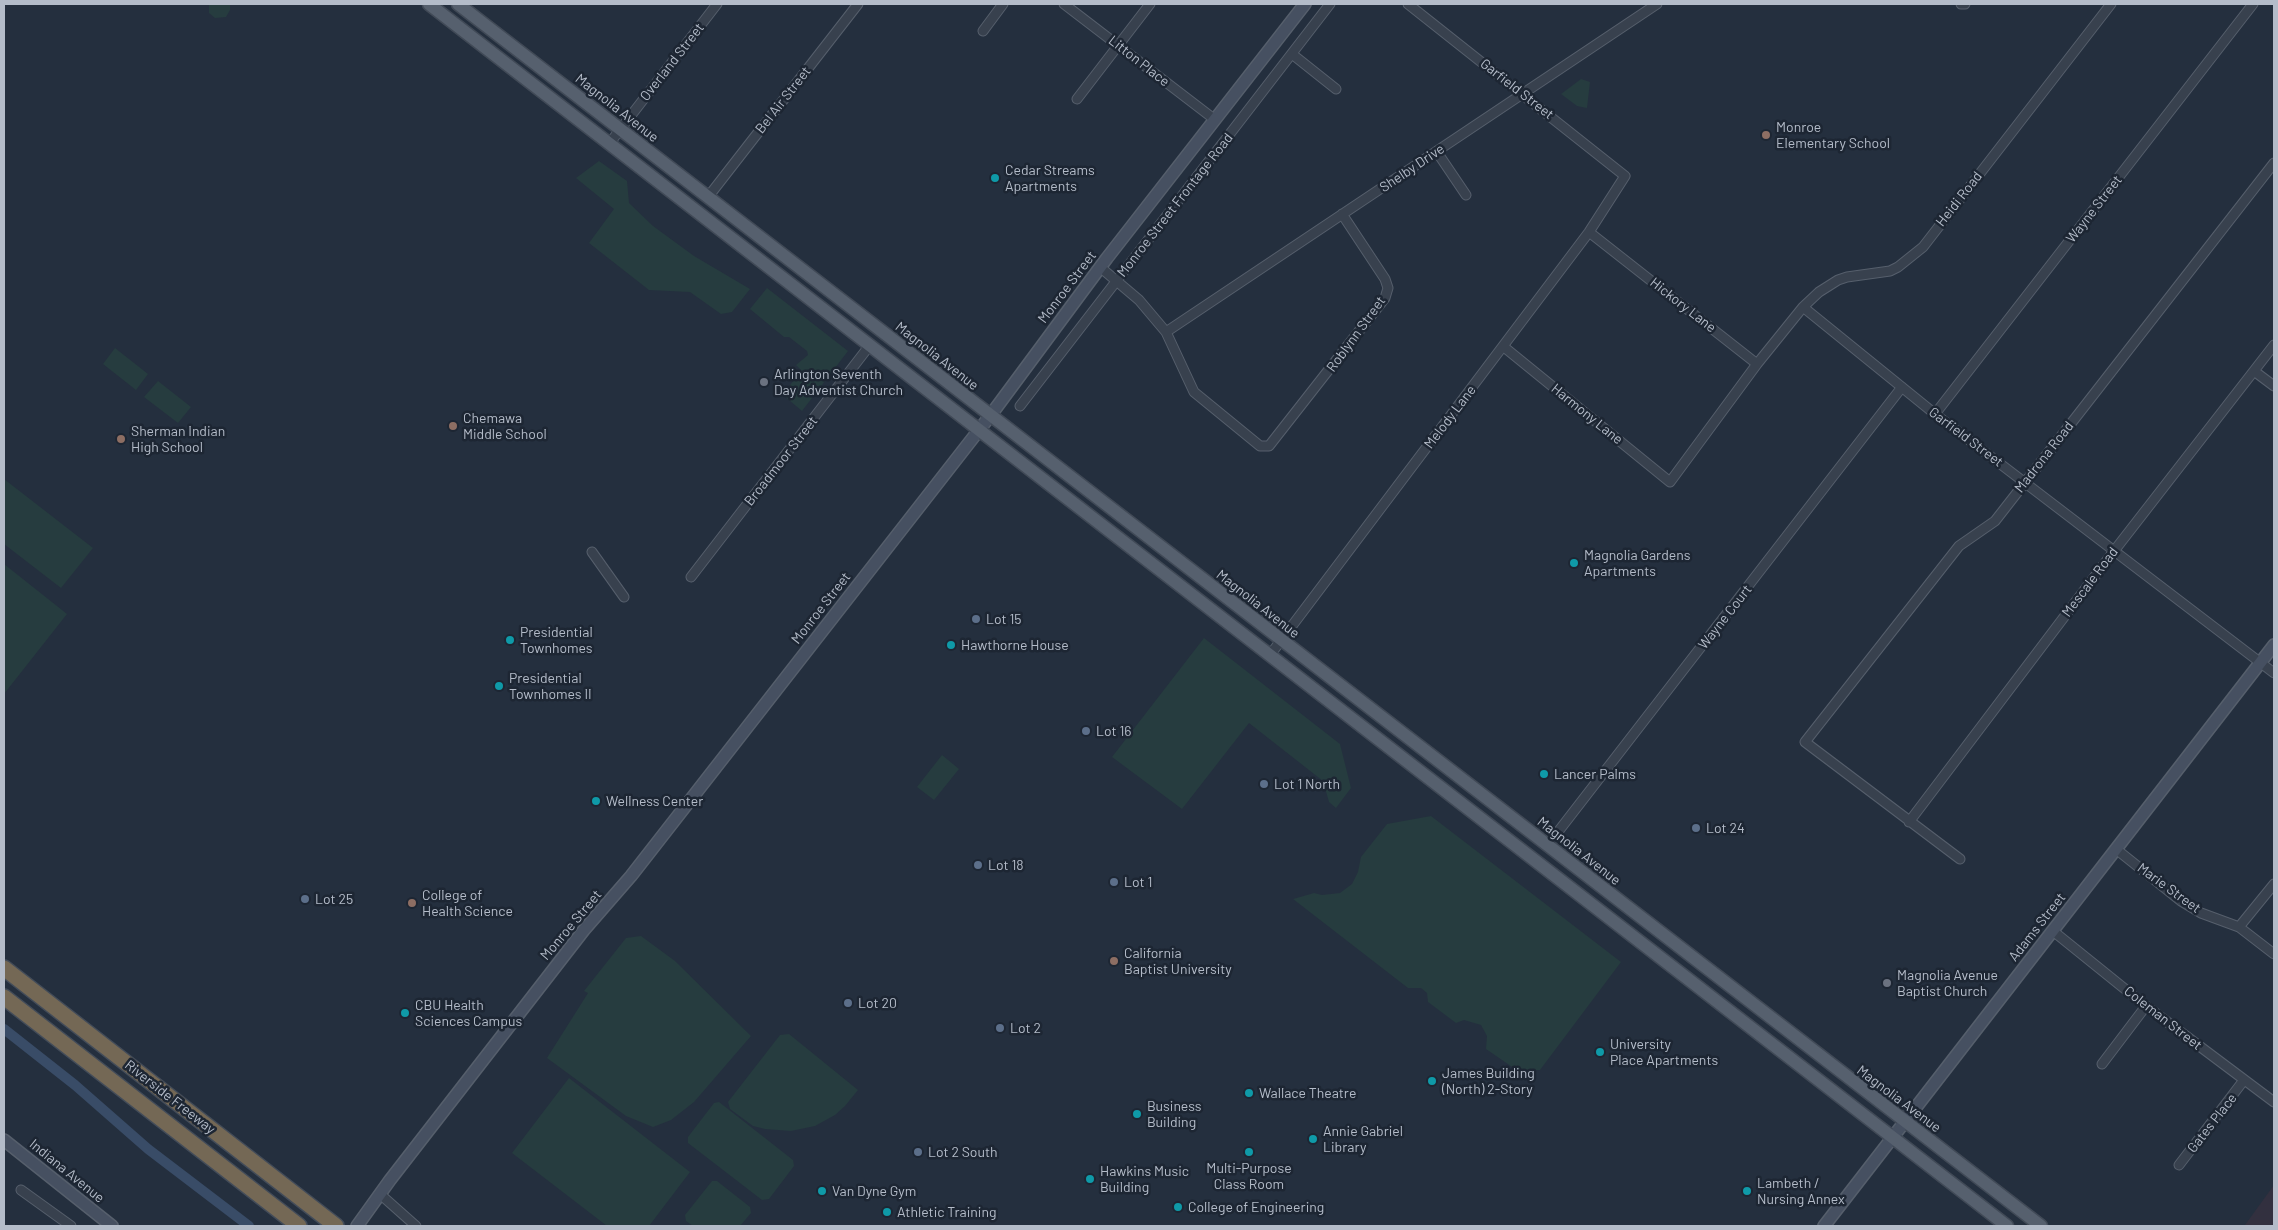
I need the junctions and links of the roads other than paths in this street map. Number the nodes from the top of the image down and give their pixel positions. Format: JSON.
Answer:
{"nodes":[{"id":1,"x":429,"y":4,"type":"edge"},
{"id":2,"x":458,"y":4,"type":"edge"},
{"id":3,"x":717,"y":4,"type":"edge"},
{"id":4,"x":858,"y":4,"type":"edge"},
{"id":5,"x":1003,"y":4,"type":"edge"},
{"id":6,"x":1064,"y":4,"type":"edge"},
{"id":7,"x":1150,"y":4,"type":"edge"},
{"id":8,"x":1305,"y":4,"type":"edge"},
{"id":9,"x":1330,"y":4,"type":"edge"},
{"id":10,"x":1408,"y":4,"type":"edge"},
{"id":11,"x":1657,"y":4,"type":"edge"},
{"id":12,"x":2111,"y":4,"type":"edge"},
{"id":13,"x":2253,"y":4,"type":"edge"},
{"id":14,"x":982,"y":31,"type":"dead end"},
{"id":15,"x":1118,"y":46,"type":"junction"},
{"id":16,"x":1292,"y":54,"type":"junction"},
{"id":17,"x":1336,"y":89,"type":"dead end"},
{"id":18,"x":1522,"y":93,"type":"junction"},
{"id":19,"x":1077,"y":99,"type":"dead end"},
{"id":20,"x":1214,"y":119,"type":"junction"},
{"id":21,"x":620,"y":129,"type":"junction"},
{"id":22,"x":610,"y":144,"type":"junction"},
{"id":23,"x":1437,"y":152,"type":"junction"},
{"id":24,"x":2274,"y":163,"type":"edge"},
{"id":25,"x":1625,"y":176,"type":"joint"},
{"id":26,"x":1466,"y":195,"type":"dead end"},
{"id":27,"x":708,"y":197,"type":"junction"},
{"id":28,"x":1342,"y":214,"type":"junction"},
{"id":29,"x":1590,"y":232,"type":"junction"},
{"id":30,"x":1100,"y":267,"type":"junction"},
{"id":31,"x":1117,"y":280,"type":"junction"},
{"id":32,"x":1803,"y":307,"type":"junction"},
{"id":33,"x":1166,"y":332,"type":"junction"},
{"id":34,"x":870,"y":345,"type":"junction"},
{"id":35,"x":2274,"y":345,"type":"edge"},
{"id":36,"x":1504,"y":346,"type":"junction"},
{"id":37,"x":1757,"y":364,"type":"junction"},
{"id":38,"x":2254,"y":371,"type":"junction"},
{"id":39,"x":2274,"y":386,"type":"edge"},
{"id":40,"x":1902,"y":387,"type":"junction"},
{"id":41,"x":1020,"y":406,"type":"dead end"},
{"id":42,"x":1935,"y":414,"type":"junction"},
{"id":43,"x":990,"y":416,"type":"junction"},
{"id":44,"x":979,"y":430,"type":"junction"},
{"id":45,"x":2024,"y":482,"type":"junction"},
{"id":46,"x":2114,"y":551,"type":"junction"},
{"id":47,"x":592,"y":552,"type":"dead end"},
{"id":48,"x":691,"y":577,"type":"dead end"},
{"id":49,"x":624,"y":597,"type":"dead end"},
{"id":50,"x":1281,"y":640,"type":"junction"},
{"id":51,"x":2274,"y":645,"type":"edge"},
{"id":52,"x":1270,"y":655,"type":"junction"},
{"id":53,"x":2261,"y":662,"type":"junction"},
{"id":54,"x":2274,"y":673,"type":"edge"},
{"id":55,"x":1909,"y":822,"type":"junction"},
{"id":56,"x":1547,"y":846,"type":"junction"},
{"id":57,"x":2116,"y":849,"type":"junction"},
{"id":58,"x":1960,"y":859,"type":"dead end"},
{"id":59,"x":1537,"y":861,"type":"junction"},
{"id":60,"x":2274,"y":884,"type":"edge"},
{"id":61,"x":2240,"y":927,"type":"junction"},
{"id":62,"x":2053,"y":931,"type":"junction"},
{"id":63,"x":2274,"y":954,"type":"edge"},
{"id":64,"x":4,"y":968,"type":"edge"},
{"id":65,"x":4,"y":997,"type":"edge"},
{"id":66,"x":2146,"y":1006,"type":"junction"},
{"id":67,"x":2102,"y":1064,"type":"dead end"},
{"id":68,"x":2244,"y":1080,"type":"junction"},
{"id":69,"x":2274,"y":1102,"type":"edge"},
{"id":70,"x":1906,"y":1124,"type":"junction"},
{"id":71,"x":1894,"y":1138,"type":"junction"},
{"id":72,"x":4,"y":1140,"type":"edge"},
{"id":73,"x":2179,"y":1165,"type":"dead end"},
{"id":74,"x":21,"y":1190,"type":"dead end"},
{"id":75,"x":380,"y":1194,"type":"junction"},
{"id":76,"x":333,"y":1224,"type":"edge"},
{"id":77,"x":70,"y":1226,"type":"edge"},
{"id":78,"x":112,"y":1226,"type":"edge"},
{"id":79,"x":300,"y":1226,"type":"edge"},
{"id":80,"x":357,"y":1226,"type":"edge"},
{"id":81,"x":416,"y":1226,"type":"edge"},
{"id":82,"x":1824,"y":1226,"type":"edge"},
{"id":83,"x":2007,"y":1226,"type":"edge"},
{"id":84,"x":2041,"y":1226,"type":"edge"}],
"edges":[{"from":1,"to":22,"type":"main road"},
{"from":2,"to":21,"type":"main road","name":"Magnolia Avenue"},
{"from":3,"to":21,"type":"street","name":"Overland Street"},
{"from":4,"to":27,"type":"street","name":"Bel Air Street"},
{"from":5,"to":14,"type":"street"},
{"from":6,"to":15,"type":"street","name":"Litton Place"},
{"from":7,"to":15,"type":"street"},
{"from":8,"to":20,"type":"main road","name":"Monroe Street"},
{"from":9,"to":16,"type":"street","name":"Monroe Street Frontage Road"},
{"from":10,"to":18,"type":"street","name":"Garfield Street"},
{"from":11,"to":18,"type":"street","name":"Shelby Drive"},
{"from":12,"to":32,"type":"street","name":"Heidi Road"},
{"from":13,"to":42,"type":"street","name":"Wayne Street"},
{"from":15,"to":19,"type":"street"},
{"from":15,"to":20,"type":"street","name":"Litton Place"},
{"from":16,"to":17,"type":"street"},
{"from":16,"to":31,"type":"street","name":"Monroe Street Frontage Road"},
{"from":18,"to":23,"type":"street","name":"Shelby Drive"},
{"from":18,"to":25,"type":"street","name":"Garfield Street"},
{"from":20,"to":30,"type":"main road","name":"Monroe Street"},
{"from":21,"to":22,"type":"street","name":"Overland Street"},
{"from":21,"to":27,"type":"main road","name":"Magnolia Avenue"},
{"from":22,"to":34,"type":"main road"},
{"from":23,"to":26,"type":"street"},
{"from":23,"to":28,"type":"street","name":"Shelby Drive"},
{"from":24,"to":45,"type":"street","name":"Madrona Road"},
{"from":25,"to":29,"type":"street","name":"Melody Lane"},
{"from":27,"to":43,"type":"main road","name":"Magnolia Avenue"},
{"from":28,"to":33,"type":"street","name":"Shelby Drive"},
{"from":28,"to":33,"type":"street","name":"Roblynn Street"},
{"from":29,"to":36,"type":"street","name":"Melody Lane"},
{"from":29,"to":37,"type":"street","name":"Hickory Lane"},
{"from":30,"to":31,"type":"street"},
{"from":30,"to":43,"type":"main road","name":"Monroe Street"},
{"from":31,"to":33,"type":"street"},
{"from":31,"to":41,"type":"street","name":"Monroe Street Frontage Road"},
{"from":32,"to":37,"type":"street","name":"Heidi Road"},
{"from":32,"to":40,"type":"street","name":"Garfield Street"},
{"from":34,"to":44,"type":"main road"},
{"from":34,"to":48,"type":"street","name":"Broadmoor Street"},
{"from":35,"to":38,"type":"street","name":"Mescale Road"},
{"from":36,"to":37,"type":"street","name":"Harmony Lane"},
{"from":36,"to":50,"type":"street","name":"Melody Lane"},
{"from":38,"to":39,"type":"street"},
{"from":38,"to":46,"type":"street","name":"Mescale Road"},
{"from":40,"to":42,"type":"street","name":"Garfield Street"},
{"from":40,"to":56,"type":"street","name":"Wayne Court"},
{"from":42,"to":45,"type":"street","name":"Garfield Street"},
{"from":43,"to":44,"type":"main road","name":"Monroe Street"},
{"from":43,"to":50,"type":"main road","name":"Magnolia Avenue"},
{"from":44,"to":52,"type":"main road"},
{"from":44,"to":75,"type":"main road","name":"Monroe Street"},
{"from":45,"to":46,"type":"street","name":"Garfield Street"},
{"from":45,"to":55,"type":"street","name":"Madrona Road"},
{"from":46,"to":53,"type":"street","name":"Garfield Street"},
{"from":46,"to":55,"type":"street","name":"Mescale Road"},
{"from":47,"to":49,"type":"street"},
{"from":50,"to":52,"type":"street","name":"Melody Lane"},
{"from":50,"to":56,"type":"main road","name":"Magnolia Avenue"},
{"from":51,"to":53,"type":"main road","name":"Adams Street"},
{"from":52,"to":59,"type":"main road"},
{"from":53,"to":54,"type":"street","name":"Garfield Street"},
{"from":53,"to":57,"type":"main road","name":"Adams Street"},
{"from":55,"to":58,"type":"street"},
{"from":56,"to":59,"type":"main road"},
{"from":56,"to":70,"type":"main road","name":"Magnolia Avenue"},
{"from":57,"to":61,"type":"street","name":"Marie Street"},
{"from":57,"to":62,"type":"main road","name":"Adams Street"},
{"from":59,"to":71,"type":"main road"},
{"from":60,"to":61,"type":"street"},
{"from":61,"to":63,"type":"street","name":"Marie Street"},
{"from":62,"to":66,"type":"street","name":"Coleman Street"},
{"from":62,"to":70,"type":"main road","name":"Adams Street"},
{"from":64,"to":76,"type":"highway","name":"Riverside Freeway"},
{"from":65,"to":79,"type":"highway","name":"Riverside Freeway"},
{"from":66,"to":67,"type":"street"},
{"from":66,"to":68,"type":"street","name":"Coleman Street"},
{"from":68,"to":69,"type":"street","name":"Coleman Street"},
{"from":68,"to":73,"type":"street","name":"Gates Place"},
{"from":70,"to":71,"type":"main road","name":"Adams Street"},
{"from":70,"to":84,"type":"main road","name":"Magnolia Avenue"},
{"from":71,"to":82,"type":"main road","name":"Adams Street"},
{"from":71,"to":83,"type":"main road"},
{"from":72,"to":78,"type":"main road","name":"Indiana Avenue"},
{"from":74,"to":77,"type":"street"},
{"from":75,"to":80,"type":"main road","name":"Monroe Street"},
{"from":75,"to":81,"type":"street"}]}
